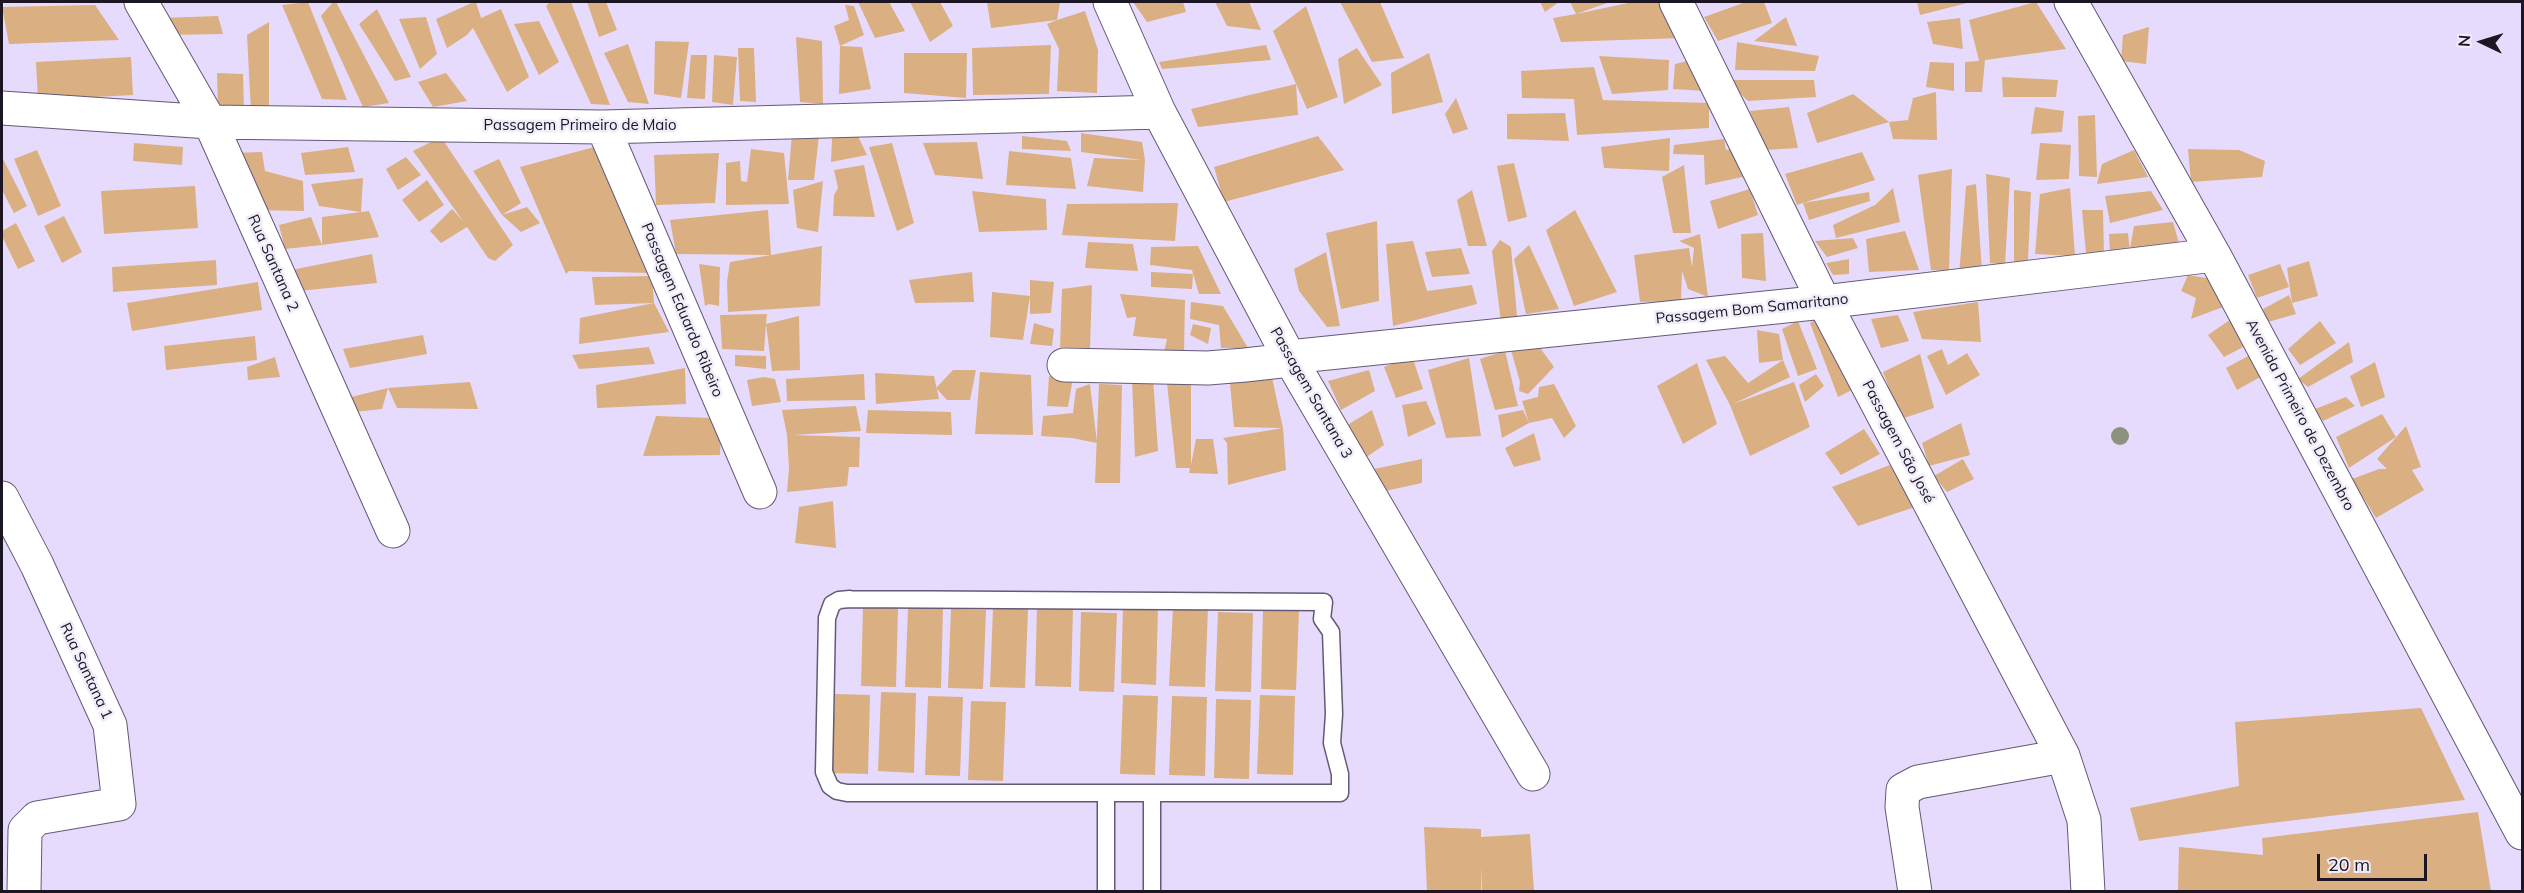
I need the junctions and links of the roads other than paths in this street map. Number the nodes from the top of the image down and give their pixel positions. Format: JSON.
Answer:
{"nodes":[{"id":1,"x":141,"y":2,"type":"edge"},
{"id":2,"x":1110,"y":2,"type":"edge"},
{"id":3,"x":1676,"y":2,"type":"edge"},
{"id":4,"x":2071,"y":2,"type":"edge"},
{"id":5,"x":2,"y":108,"type":"edge"},
{"id":6,"x":1159,"y":112,"type":"junction"},
{"id":7,"x":210,"y":122,"type":"junction"},
{"id":8,"x":603,"y":127,"type":"junction"},
{"id":9,"x":2214,"y":255,"type":"junction"},
{"id":10,"x":1824,"y":302,"type":"junction"},
{"id":11,"x":1289,"y":357,"type":"junction"},
{"id":12,"x":1064,"y":366,"type":"dead end"},
{"id":13,"x":760,"y":492,"type":"dead end"},
{"id":14,"x":2,"y":498,"type":"edge"},
{"id":15,"x":393,"y":531,"type":"dead end"},
{"id":16,"x":2063,"y":756,"type":"junction"},
{"id":17,"x":1533,"y":774,"type":"dead end"},
{"id":18,"x":1106,"y":793,"type":"junction"},
{"id":19,"x":1152,"y":794,"type":"junction"},
{"id":20,"x":2523,"y":833,"type":"edge"},
{"id":21,"x":24,"y":891,"type":"edge"},
{"id":22,"x":1106,"y":891,"type":"edge"},
{"id":23,"x":1152,"y":891,"type":"edge"},
{"id":24,"x":1915,"y":891,"type":"edge"},
{"id":25,"x":2088,"y":891,"type":"edge"}],
"edges":[{"from":1,"to":7,"type":"street","name":"Rua Santana 2"},
{"from":2,"to":6,"type":"street","name":"Passagem Santana 3"},
{"from":3,"to":10,"type":"street","name":"Passagem São José"},
{"from":4,"to":9,"type":"street","name":"Avenida Primeiro de Dezembro"},
{"from":5,"to":7,"type":"street","name":"Passagem Primeiro de Maio"},
{"from":6,"to":8,"type":"street","name":"Passagem Primeiro de Maio"},
{"from":6,"to":11,"type":"street","name":"Passagem Santana 3"},
{"from":7,"to":8,"type":"street","name":"Passagem Primeiro de Maio"},
{"from":7,"to":15,"type":"street","name":"Rua Santana 2"},
{"from":8,"to":13,"type":"street","name":"Passagem Eduardo Ribeiro"},
{"from":9,"to":10,"type":"street","name":"Passagem Bom Samaritano"},
{"from":9,"to":20,"type":"street","name":"Avenida Primeiro de Dezembro"},
{"from":10,"to":11,"type":"street","name":"Passagem Bom Samaritano"},
{"from":10,"to":16,"type":"street","name":"Passagem São José"},
{"from":11,"to":12,"type":"street","name":"Passagem Bom Samaritano"},
{"from":11,"to":17,"type":"street","name":"Passagem Santana 3"},
{"from":14,"to":21,"type":"street","name":"Rua Santana 1"},
{"from":16,"to":24,"type":"street"},
{"from":16,"to":25,"type":"street","name":"Passagem São José"},
{"from":18,"to":19,"type":"lane"},
{"from":18,"to":19,"type":"lane"},
{"from":18,"to":22,"type":"lane"},
{"from":19,"to":23,"type":"lane"}]}
